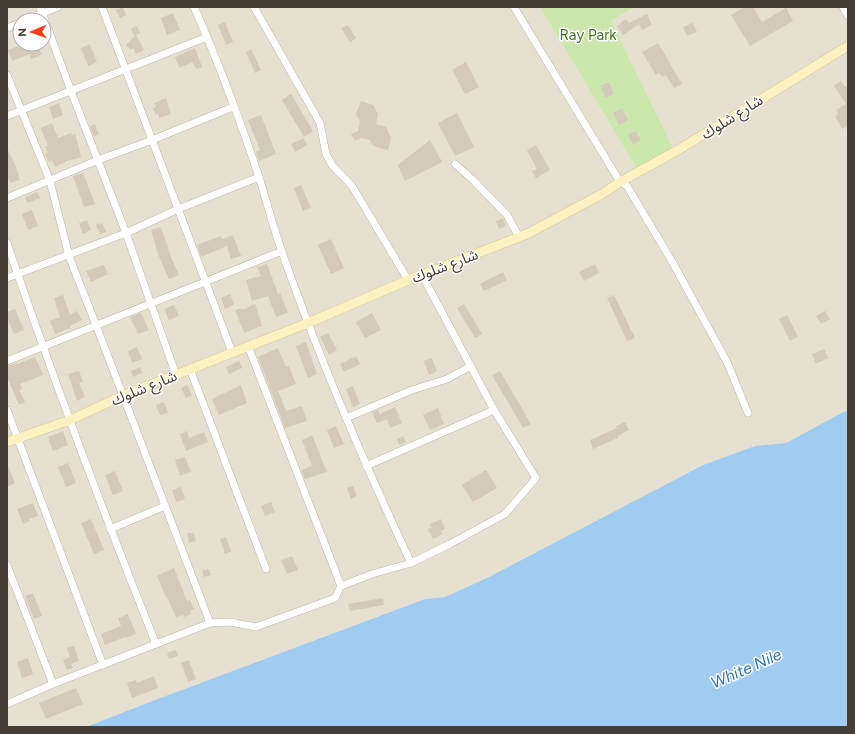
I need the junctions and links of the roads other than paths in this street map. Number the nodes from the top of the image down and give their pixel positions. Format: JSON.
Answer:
{"nodes":[{"id":1,"x":58,"y":7,"type":"edge"},
{"id":2,"x":102,"y":7,"type":"edge"},
{"id":3,"x":194,"y":7,"type":"edge"},
{"id":4,"x":254,"y":7,"type":"edge"},
{"id":5,"x":514,"y":7,"type":"edge"},
{"id":6,"x":843,"y":7,"type":"edge"},
{"id":7,"x":41,"y":10,"type":"edge"},
{"id":8,"x":848,"y":16,"type":"edge"},
{"id":9,"x":207,"y":37,"type":"junction"},
{"id":10,"x":848,"y":46,"type":"edge"},
{"id":11,"x":125,"y":69,"type":"junction"},
{"id":12,"x":7,"y":75,"type":"edge"},
{"id":13,"x":71,"y":91,"type":"junction"},
{"id":14,"x":233,"y":107,"type":"junction"},
{"id":15,"x":22,"y":110,"type":"junction"},
{"id":16,"x":7,"y":116,"type":"edge"},
{"id":17,"x":152,"y":140,"type":"junction"},
{"id":18,"x":98,"y":160,"type":"junction"},
{"id":19,"x":455,"y":164,"type":"dead end"},
{"id":20,"x":259,"y":177,"type":"junction"},
{"id":21,"x":50,"y":181,"type":"junction"},
{"id":22,"x":620,"y":182,"type":"junction"},
{"id":23,"x":7,"y":198,"type":"edge"},
{"id":24,"x":178,"y":209,"type":"junction"},
{"id":25,"x":126,"y":233,"type":"junction"},
{"id":26,"x":519,"y":237,"type":"junction"},
{"id":27,"x":7,"y":243,"type":"edge"},
{"id":28,"x":282,"y":251,"type":"junction"},
{"id":29,"x":68,"y":256,"type":"junction"},
{"id":30,"x":17,"y":274,"type":"junction"},
{"id":31,"x":422,"y":275,"type":"junction"},
{"id":32,"x":7,"y":278,"type":"edge"},
{"id":33,"x":408,"y":280,"type":"junction"},
{"id":34,"x":205,"y":281,"type":"junction"},
{"id":35,"x":150,"y":304,"type":"junction"},
{"id":36,"x":308,"y":323,"type":"junction"},
{"id":37,"x":96,"y":325,"type":"junction"},
{"id":38,"x":42,"y":346,"type":"junction"},
{"id":39,"x":248,"y":346,"type":"junction"},
{"id":40,"x":232,"y":352,"type":"junction"},
{"id":41,"x":7,"y":361,"type":"edge"},
{"id":42,"x":471,"y":366,"type":"junction"},
{"id":43,"x":190,"y":369,"type":"junction"},
{"id":44,"x":176,"y":375,"type":"junction"},
{"id":45,"x":122,"y":396,"type":"junction"},
{"id":46,"x":7,"y":410,"type":"edge"},
{"id":47,"x":494,"y":410,"type":"junction"},
{"id":48,"x":748,"y":414,"type":"dead end"},
{"id":49,"x":346,"y":418,"type":"junction"},
{"id":50,"x":70,"y":420,"type":"junction"},
{"id":51,"x":18,"y":438,"type":"junction"},
{"id":52,"x":7,"y":442,"type":"edge"},
{"id":53,"x":366,"y":466,"type":"junction"},
{"id":54,"x":165,"y":506,"type":"junction"},
{"id":55,"x":110,"y":530,"type":"junction"},
{"id":56,"x":411,"y":563,"type":"junction"},
{"id":57,"x":7,"y":565,"type":"edge"},
{"id":58,"x":266,"y":569,"type":"dead end"},
{"id":59,"x":341,"y":586,"type":"junction"},
{"id":60,"x":210,"y":623,"type":"junction"},
{"id":61,"x":156,"y":644,"type":"junction"},
{"id":62,"x":103,"y":665,"type":"junction"},
{"id":63,"x":53,"y":684,"type":"junction"},
{"id":64,"x":7,"y":704,"type":"edge"}],
"edges":[{"from":1,"to":7,"type":"street"},
{"from":2,"to":11,"type":"street"},
{"from":3,"to":9,"type":"street"},
{"from":4,"to":33,"type":"street"},
{"from":5,"to":22,"type":"street"},
{"from":6,"to":8,"type":"street"},
{"from":7,"to":13,"type":"street"},
{"from":9,"to":11,"type":"street"},
{"from":9,"to":14,"type":"street"},
{"from":10,"to":22,"type":"street","name":"شارع شلوك"},
{"from":11,"to":13,"type":"street"},
{"from":11,"to":17,"type":"street"},
{"from":12,"to":15,"type":"street"},
{"from":13,"to":15,"type":"street"},
{"from":13,"to":18,"type":"street"},
{"from":14,"to":17,"type":"street"},
{"from":14,"to":20,"type":"street"},
{"from":15,"to":16,"type":"street"},
{"from":15,"to":21,"type":"street"},
{"from":17,"to":18,"type":"street"},
{"from":17,"to":24,"type":"street"},
{"from":18,"to":21,"type":"street"},
{"from":18,"to":25,"type":"street"},
{"from":19,"to":26,"type":"street"},
{"from":20,"to":24,"type":"street"},
{"from":20,"to":28,"type":"street"},
{"from":21,"to":23,"type":"street"},
{"from":21,"to":29,"type":"street"},
{"from":22,"to":26,"type":"street","name":"شارع شلوك"},
{"from":22,"to":48,"type":"street"},
{"from":24,"to":25,"type":"street"},
{"from":24,"to":34,"type":"street"},
{"from":25,"to":29,"type":"street"},
{"from":25,"to":35,"type":"street"},
{"from":26,"to":31,"type":"street","name":"شارع شلوك"},
{"from":27,"to":30,"type":"street"},
{"from":28,"to":34,"type":"street"},
{"from":28,"to":36,"type":"street"},
{"from":29,"to":30,"type":"street"},
{"from":29,"to":37,"type":"street"},
{"from":30,"to":32,"type":"street"},
{"from":30,"to":38,"type":"street"},
{"from":31,"to":33,"type":"street","name":"شارع شلوك"},
{"from":31,"to":42,"type":"street"},
{"from":33,"to":36,"type":"street","name":"شارع شلوك"},
{"from":34,"to":35,"type":"street"},
{"from":34,"to":40,"type":"street"},
{"from":35,"to":37,"type":"street"},
{"from":35,"to":44,"type":"street"},
{"from":36,"to":39,"type":"street","name":"شارع شلوك"},
{"from":36,"to":49,"type":"street"},
{"from":37,"to":38,"type":"street"},
{"from":37,"to":45,"type":"street"},
{"from":38,"to":41,"type":"street"},
{"from":38,"to":50,"type":"street"},
{"from":39,"to":40,"type":"street","name":"شارع شلوك"},
{"from":39,"to":59,"type":"street"},
{"from":40,"to":43,"type":"street","name":"شارع شلوك"},
{"from":42,"to":47,"type":"street"},
{"from":42,"to":49,"type":"street"},
{"from":43,"to":44,"type":"street","name":"شارع شلوك"},
{"from":43,"to":58,"type":"street"},
{"from":44,"to":45,"type":"street","name":"شارع شلوك"},
{"from":45,"to":50,"type":"street","name":"شارع شلوك"},
{"from":45,"to":54,"type":"street"},
{"from":46,"to":51,"type":"street"},
{"from":47,"to":53,"type":"street"},
{"from":47,"to":56,"type":"street"},
{"from":49,"to":53,"type":"street"},
{"from":50,"to":51,"type":"street","name":"شارع شلوك"},
{"from":50,"to":55,"type":"street"},
{"from":51,"to":52,"type":"street","name":"شارع شلوك"},
{"from":51,"to":62,"type":"street"},
{"from":53,"to":56,"type":"street"},
{"from":54,"to":55,"type":"street"},
{"from":54,"to":60,"type":"street"},
{"from":55,"to":61,"type":"street"},
{"from":56,"to":59,"type":"street"},
{"from":57,"to":63,"type":"street"},
{"from":59,"to":60,"type":"street"},
{"from":60,"to":61,"type":"street"},
{"from":61,"to":62,"type":"street"},
{"from":62,"to":63,"type":"street"},
{"from":63,"to":64,"type":"street"}]}
